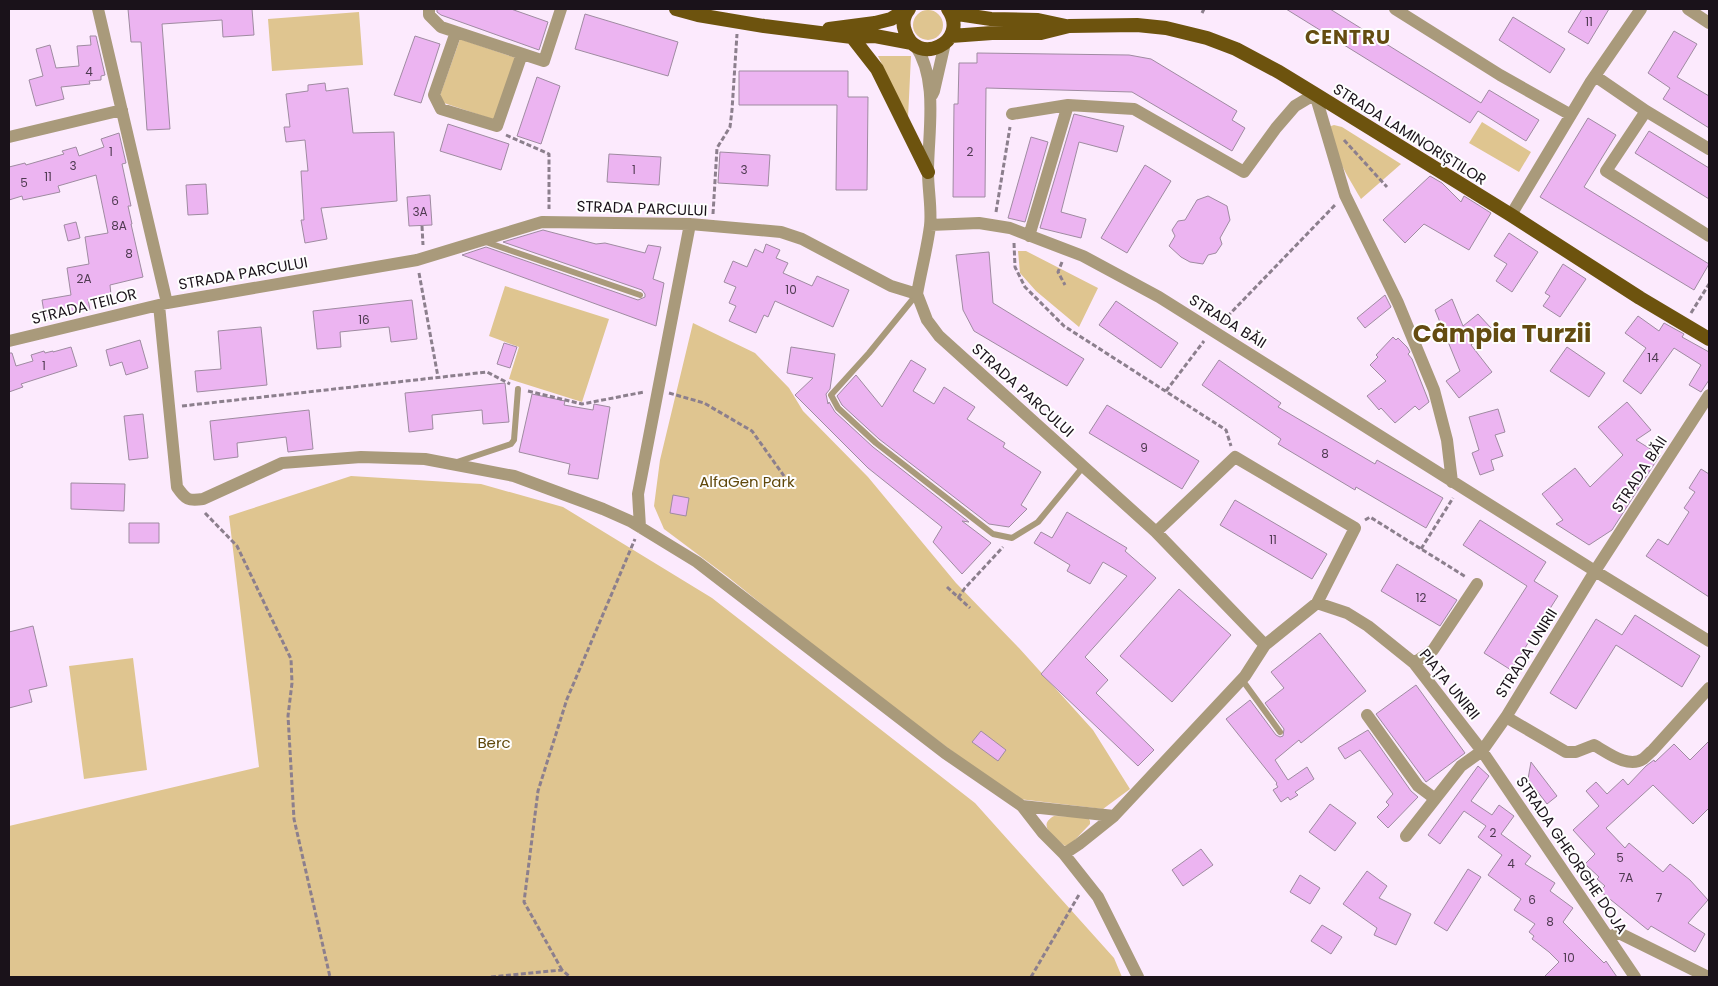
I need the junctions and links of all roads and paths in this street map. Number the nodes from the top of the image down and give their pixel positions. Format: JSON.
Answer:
{"nodes":[{"id":1,"x":98,"y":9,"type":"edge"},
{"id":2,"x":428,"y":9,"type":"edge"},
{"id":3,"x":561,"y":9,"type":"edge"},
{"id":4,"x":676,"y":9,"type":"edge"},
{"id":5,"x":908,"y":9,"type":"edge"},
{"id":6,"x":1395,"y":9,"type":"edge"},
{"id":7,"x":1641,"y":9,"type":"edge"},
{"id":8,"x":1688,"y":9,"type":"edge"},
{"id":9,"x":949,"y":10,"type":"edge"},
{"id":10,"x":738,"y":21,"type":"junction"},
{"id":11,"x":1709,"y":23,"type":"edge"},
{"id":12,"x":1069,"y":26,"type":"junction"},
{"id":13,"x":456,"y":32,"type":"junction"},
{"id":14,"x":816,"y":32,"type":"junction"},
{"id":15,"x":852,"y":37,"type":"junction"},
{"id":16,"x":948,"y":39,"type":"junction"},
{"id":17,"x":913,"y":44,"type":"junction"},
{"id":18,"x":522,"y":54,"type":"junction"},
{"id":19,"x":1595,"y":76,"type":"junction"},
{"id":20,"x":1315,"y":94,"type":"junction"},
{"id":21,"x":931,"y":97,"type":"junction"},
{"id":22,"x":1068,"y":105,"type":"junction"},
{"id":23,"x":122,"y":110,"type":"junction"},
{"id":24,"x":1646,"y":111,"type":"junction"},
{"id":25,"x":1012,"y":114,"type":"joint"},
{"id":26,"x":1571,"y":115,"type":"junction"},
{"id":27,"x":497,"y":126,"type":"junction"},
{"id":28,"x":1340,"y":135,"type":"dead end"},
{"id":29,"x":9,"y":137,"type":"edge"},
{"id":30,"x":1709,"y":150,"type":"edge"},
{"id":31,"x":928,"y":172,"type":"junction"},
{"id":32,"x":1387,"y":187,"type":"dead end"},
{"id":33,"x":1345,"y":195,"type":"junction"},
{"id":34,"x":1511,"y":215,"type":"junction"},
{"id":35,"x":549,"y":222,"type":"junction"},
{"id":36,"x":690,"y":224,"type":"junction"},
{"id":37,"x":930,"y":224,"type":"junction"},
{"id":38,"x":713,"y":226,"type":"junction"},
{"id":39,"x":994,"y":226,"type":"junction"},
{"id":40,"x":1014,"y":230,"type":"junction"},
{"id":41,"x":1029,"y":236,"type":"junction"},
{"id":42,"x":1709,"y":236,"type":"edge"},
{"id":43,"x":480,"y":240,"type":"junction"},
{"id":44,"x":1068,"y":250,"type":"junction"},
{"id":45,"x":417,"y":260,"type":"junction"},
{"id":46,"x":1709,"y":284,"type":"edge"},
{"id":47,"x":1064,"y":285,"type":"dead end"},
{"id":48,"x":916,"y":294,"type":"junction"},
{"id":49,"x":640,"y":295,"type":"dead end"},
{"id":50,"x":163,"y":304,"type":"junction"},
{"id":51,"x":1683,"y":325,"type":"junction"},
{"id":52,"x":1213,"y":330,"type":"junction"},
{"id":53,"x":1709,"y":340,"type":"edge"},
{"id":54,"x":9,"y":341,"type":"edge"},
{"id":55,"x":438,"y":377,"type":"junction"},
{"id":56,"x":518,"y":389,"type":"junction"},
{"id":57,"x":658,"y":390,"type":"junction"},
{"id":58,"x":1166,"y":391,"type":"junction"},
{"id":59,"x":1709,"y":395,"type":"edge"},
{"id":60,"x":186,"y":406,"type":"dead end"},
{"id":61,"x":1235,"y":457,"type":"junction"},
{"id":62,"x":452,"y":464,"type":"junction"},
{"id":63,"x":1083,"y":467,"type":"junction"},
{"id":64,"x":784,"y":476,"type":"dead end"},
{"id":65,"x":1456,"y":484,"type":"junction"},
{"id":66,"x":211,"y":507,"type":"dead end"},
{"id":67,"x":640,"y":527,"type":"junction"},
{"id":68,"x":1355,"y":528,"type":"junction"},
{"id":69,"x":1156,"y":532,"type":"junction"},
{"id":70,"x":1012,"y":538,"type":"junction"},
{"id":71,"x":1421,"y":549,"type":"junction"},
{"id":72,"x":1595,"y":571,"type":"junction"},
{"id":73,"x":1477,"y":584,"type":"joint"},
{"id":74,"x":947,"y":587,"type":"dead end"},
{"id":75,"x":958,"y":598,"type":"junction"},
{"id":76,"x":1317,"y":602,"type":"junction"},
{"id":77,"x":970,"y":608,"type":"dead end"},
{"id":78,"x":1709,"y":641,"type":"edge"},
{"id":79,"x":1265,"y":645,"type":"junction"},
{"id":80,"x":1414,"y":663,"type":"junction"},
{"id":81,"x":1245,"y":676,"type":"junction"},
{"id":82,"x":1709,"y":688,"type":"edge"},
{"id":83,"x":1367,"y":715,"type":"dead end"},
{"id":84,"x":1506,"y":717,"type":"junction"},
{"id":85,"x":1280,"y":732,"type":"dead end"},
{"id":86,"x":1482,"y":751,"type":"junction"},
{"id":87,"x":1434,"y":798,"type":"junction"},
{"id":88,"x":1022,"y":806,"type":"junction"},
{"id":89,"x":1114,"y":816,"type":"junction"},
{"id":90,"x":1406,"y":836,"type":"dead end"},
{"id":91,"x":1064,"y":854,"type":"junction"},
{"id":92,"x":1084,"y":879,"type":"junction"},
{"id":93,"x":1608,"y":937,"type":"junction"},
{"id":94,"x":562,"y":970,"type":"junction"},
{"id":95,"x":330,"y":977,"type":"edge"},
{"id":96,"x":491,"y":977,"type":"edge"},
{"id":97,"x":570,"y":977,"type":"edge"},
{"id":98,"x":1031,"y":977,"type":"edge"},
{"id":99,"x":1138,"y":977,"type":"edge"},
{"id":100,"x":1635,"y":977,"type":"edge"},
{"id":101,"x":1708,"y":977,"type":"edge"}],
"edges":[{"from":1,"to":23,"type":"street","name":"STRADA PARCULUI"},
{"from":2,"to":13,"type":"street"},
{"from":3,"to":18,"type":"street"},
{"from":4,"to":10,"type":"main road","name":"STRADA LAMINORIȘTILOR"},
{"from":5,"to":14,"type":"main road"},
{"from":5,"to":17,"type":"main road"},
{"from":6,"to":26,"type":"street"},
{"from":7,"to":19,"type":"street"},
{"from":8,"to":11,"type":"street"},
{"from":9,"to":12,"type":"main road","name":"STRADA LAMINORIȘTILOR"},
{"from":9,"to":16,"type":"main road"},
{"from":10,"to":14,"type":"main road","name":"STRADA LAMINORIȘTILOR"},
{"from":10,"to":38,"type":"path"},
{"from":12,"to":16,"type":"main road","name":"STRADA LAMINORIȘTILOR"},
{"from":12,"to":20,"type":"main road","name":"STRADA LAMINORIȘTILOR"},
{"from":13,"to":18,"type":"street"},
{"from":13,"to":27,"type":"street"},
{"from":14,"to":15,"type":"main road","name":"STRADA LAMINORIȘTILOR"},
{"from":15,"to":17,"type":"main road","name":"STRADA LAMINORIȘTILOR"},
{"from":15,"to":31,"type":"main road"},
{"from":16,"to":17,"type":"main road","name":"STRADA LAMINORIȘTILOR"},
{"from":16,"to":21,"type":"street"},
{"from":17,"to":21,"type":"street"},
{"from":18,"to":27,"type":"street"},
{"from":19,"to":24,"type":"street"},
{"from":19,"to":26,"type":"street"},
{"from":20,"to":22,"type":"street"},
{"from":20,"to":33,"type":"street"},
{"from":20,"to":34,"type":"main road","name":"STRADA LAMINORIȘTILOR"},
{"from":21,"to":31,"type":"street"},
{"from":22,"to":25,"type":"street"},
{"from":22,"to":41,"type":"street"},
{"from":23,"to":29,"type":"street"},
{"from":23,"to":50,"type":"street","name":"STRADA PARCULUI"},
{"from":24,"to":30,"type":"street"},
{"from":24,"to":42,"type":"street"},
{"from":25,"to":39,"type":"path"},
{"from":26,"to":34,"type":"street"},
{"from":27,"to":35,"type":"path"},
{"from":28,"to":32,"type":"path"},
{"from":31,"to":37,"type":"street"},
{"from":33,"to":52,"type":"path"},
{"from":33,"to":65,"type":"street"},
{"from":34,"to":51,"type":"main road","name":"STRADA LAMINORIȘTILOR"},
{"from":35,"to":36,"type":"street","name":"STRADA PARCULUI"},
{"from":35,"to":43,"type":"street","name":"STRADA PARCULUI"},
{"from":36,"to":38,"type":"street","name":"STRADA PARCULUI"},
{"from":36,"to":57,"type":"street"},
{"from":37,"to":39,"type":"street","name":"STRADA BĂII"},
{"from":37,"to":48,"type":"street"},
{"from":38,"to":48,"type":"street","name":"STRADA PARCULUI"},
{"from":39,"to":40,"type":"street","name":"STRADA BĂII"},
{"from":40,"to":41,"type":"street","name":"STRADA BĂII"},
{"from":40,"to":58,"type":"path"},
{"from":41,"to":44,"type":"street","name":"STRADA BĂII"},
{"from":43,"to":45,"type":"street","name":"STRADA PARCULUI"},
{"from":43,"to":49,"type":"lane"},
{"from":44,"to":47,"type":"path"},
{"from":44,"to":52,"type":"street","name":"STRADA BĂII"},
{"from":45,"to":50,"type":"street","name":"STRADA PARCULUI"},
{"from":45,"to":55,"type":"path"},
{"from":46,"to":51,"type":"path"},
{"from":48,"to":63,"type":"street","name":"STRADA PARCULUI"},
{"from":48,"to":70,"type":"lane"},
{"from":50,"to":54,"type":"street","name":"STRADA TEILOR"},
{"from":50,"to":62,"type":"street"},
{"from":51,"to":53,"type":"main road","name":"STRADA LAMINORIȘTILOR"},
{"from":52,"to":58,"type":"path"},
{"from":52,"to":65,"type":"street","name":"STRADA BĂII"},
{"from":55,"to":56,"type":"path"},
{"from":55,"to":60,"type":"path"},
{"from":56,"to":57,"type":"path"},
{"from":56,"to":62,"type":"lane"},
{"from":57,"to":64,"type":"path"},
{"from":57,"to":67,"type":"street"},
{"from":58,"to":61,"type":"path"},
{"from":59,"to":72,"type":"street","name":"STRADA BĂII"},
{"from":61,"to":68,"type":"street"},
{"from":61,"to":69,"type":"street"},
{"from":62,"to":67,"type":"street"},
{"from":63,"to":69,"type":"street","name":"STRADA PARCULUI"},
{"from":63,"to":70,"type":"lane"},
{"from":65,"to":71,"type":"path"},
{"from":65,"to":72,"type":"street","name":"STRADA BĂII"},
{"from":66,"to":95,"type":"path"},
{"from":67,"to":88,"type":"street"},
{"from":67,"to":94,"type":"path"},
{"from":68,"to":71,"type":"path"},
{"from":68,"to":76,"type":"street"},
{"from":69,"to":79,"type":"street","name":"STRADA PARCULUI"},
{"from":70,"to":75,"type":"path"},
{"from":71,"to":73,"type":"path"},
{"from":72,"to":78,"type":"street","name":"STRADA BĂII"},
{"from":72,"to":84,"type":"street","name":"STRADA UNIRII"},
{"from":73,"to":80,"type":"street"},
{"from":74,"to":75,"type":"path"},
{"from":75,"to":77,"type":"path"},
{"from":76,"to":79,"type":"street"},
{"from":76,"to":80,"type":"street","name":"PIAȚA UNIRII"},
{"from":79,"to":81,"type":"street"},
{"from":80,"to":86,"type":"street","name":"PIAȚA UNIRII"},
{"from":81,"to":85,"type":"lane"},
{"from":81,"to":89,"type":"street"},
{"from":82,"to":84,"type":"street"},
{"from":83,"to":87,"type":"street"},
{"from":84,"to":86,"type":"street","name":"STRADA UNIRII"},
{"from":86,"to":87,"type":"street","name":"STRADA UNIRII"},
{"from":86,"to":93,"type":"street","name":"STRADA GHEORGHE DOJA"},
{"from":87,"to":90,"type":"street","name":"STRADA UNIRII"},
{"from":88,"to":89,"type":"street"},
{"from":88,"to":91,"type":"street"},
{"from":89,"to":91,"type":"street"},
{"from":91,"to":92,"type":"street"},
{"from":92,"to":98,"type":"path"},
{"from":92,"to":99,"type":"street"},
{"from":93,"to":100,"type":"street","name":"STRADA GHEORGHE DOJA"},
{"from":93,"to":101,"type":"street"},
{"from":94,"to":96,"type":"path"},
{"from":94,"to":97,"type":"path"}]}
